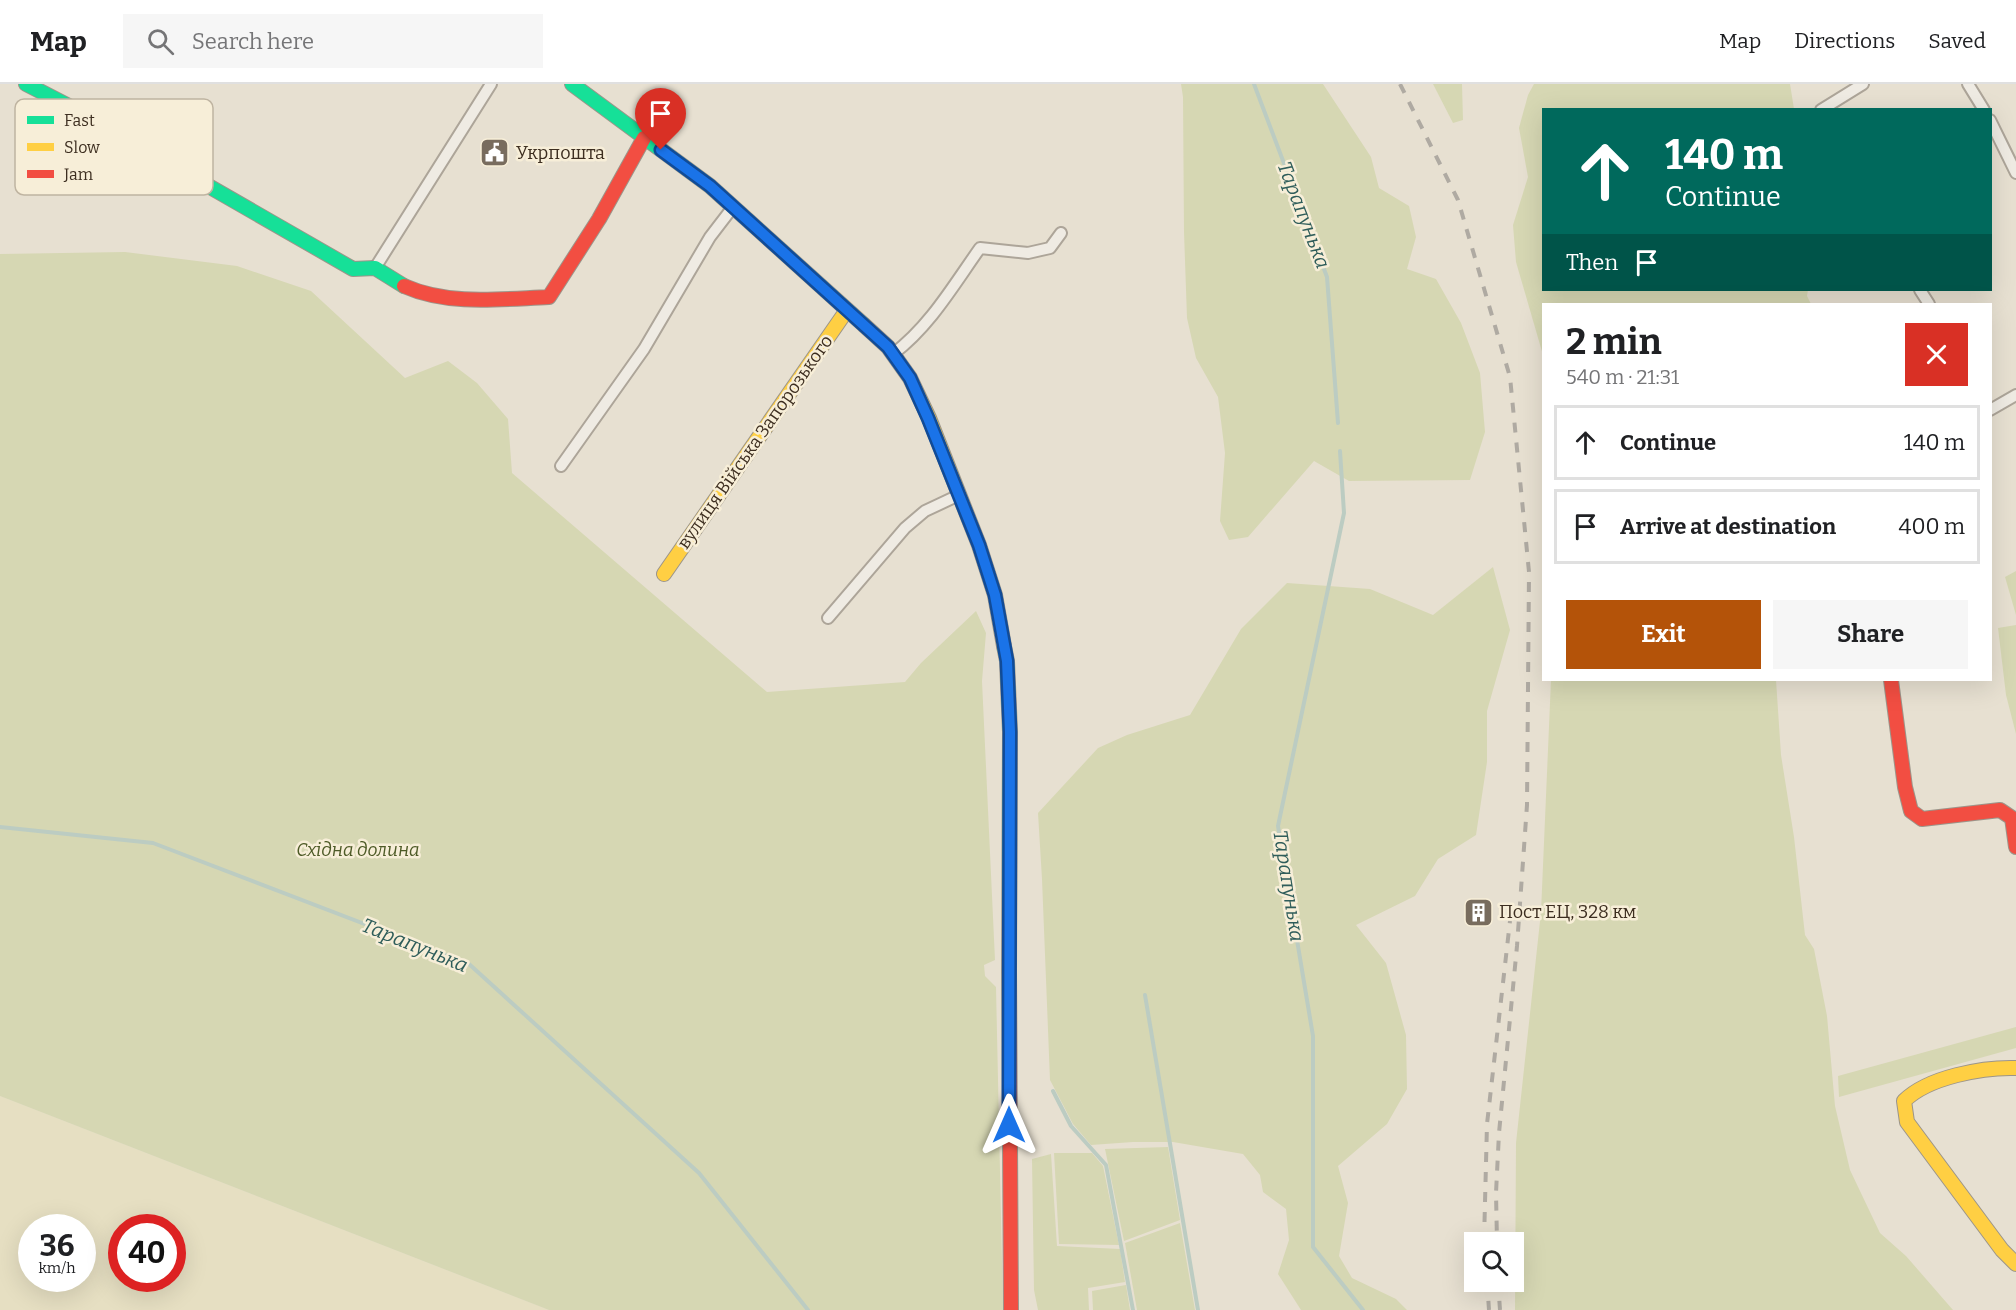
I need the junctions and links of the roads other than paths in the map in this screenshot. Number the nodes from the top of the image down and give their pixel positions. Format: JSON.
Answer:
{"nodes":[{"id":1,"x":26,"y":84,"type":"edge"},
{"id":2,"x":491,"y":84,"type":"edge"},
{"id":3,"x":572,"y":84,"type":"edge"},
{"id":4,"x":1863,"y":84,"type":"edge"},
{"id":5,"x":1968,"y":84,"type":"edge"},
{"id":6,"x":55,"y":99,"type":"edge"},
{"id":7,"x":1824,"y":108,"type":"edge"},
{"id":8,"x":1983,"y":108,"type":"edge"},
{"id":9,"x":1992,"y":124,"type":"edge"},
{"id":10,"x":645,"y":138,"type":"junction"},
{"id":11,"x":2016,"y":173,"type":"edge"},
{"id":12,"x":213,"y":189,"type":"edge"},
{"id":13,"x":733,"y":207,"type":"junction"},
{"id":14,"x":1061,"y":233,"type":"dead end"},
{"id":15,"x":375,"y":268,"type":"junction"},
{"id":16,"x":847,"y":310,"type":"junction"},
{"id":17,"x":893,"y":354,"type":"junction"},
{"id":18,"x":2016,"y":395,"type":"edge"},
{"id":19,"x":1992,"y":409,"type":"edge"},
{"id":20,"x":561,"y":466,"type":"dead end"},
{"id":21,"x":959,"y":495,"type":"junction"},
{"id":22,"x":664,"y":574,"type":"dead end"},
{"id":23,"x":828,"y":618,"type":"dead end"},
{"id":24,"x":1890,"y":681,"type":"edge"},
{"id":25,"x":2009,"y":815,"type":"edge"},
{"id":26,"x":2016,"y":847,"type":"edge"},
{"id":27,"x":2016,"y":1068,"type":"edge"},
{"id":28,"x":2016,"y":1264,"type":"edge"},
{"id":29,"x":1011,"y":1310,"type":"edge"}],
"edges":[{"from":1,"to":6,"type":"street"},
{"from":2,"to":15,"type":"street"},
{"from":3,"to":10,"type":"street"},
{"from":4,"to":7,"type":"street"},
{"from":5,"to":8,"type":"street"},
{"from":9,"to":11,"type":"street"},
{"from":10,"to":13,"type":"street"},
{"from":10,"to":15,"type":"street"},
{"from":12,"to":15,"type":"street"},
{"from":13,"to":16,"type":"street"},
{"from":13,"to":20,"type":"street"},
{"from":14,"to":17,"type":"street"},
{"from":16,"to":17,"type":"street"},
{"from":16,"to":22,"type":"street","name":"вулиця Війська Запорозького"},
{"from":17,"to":21,"type":"street"},
{"from":18,"to":19,"type":"street"},
{"from":21,"to":23,"type":"street"},
{"from":21,"to":29,"type":"street"},
{"from":24,"to":25,"type":"street"},
{"from":25,"to":26,"type":"street"},
{"from":27,"to":28,"type":"street"}]}
